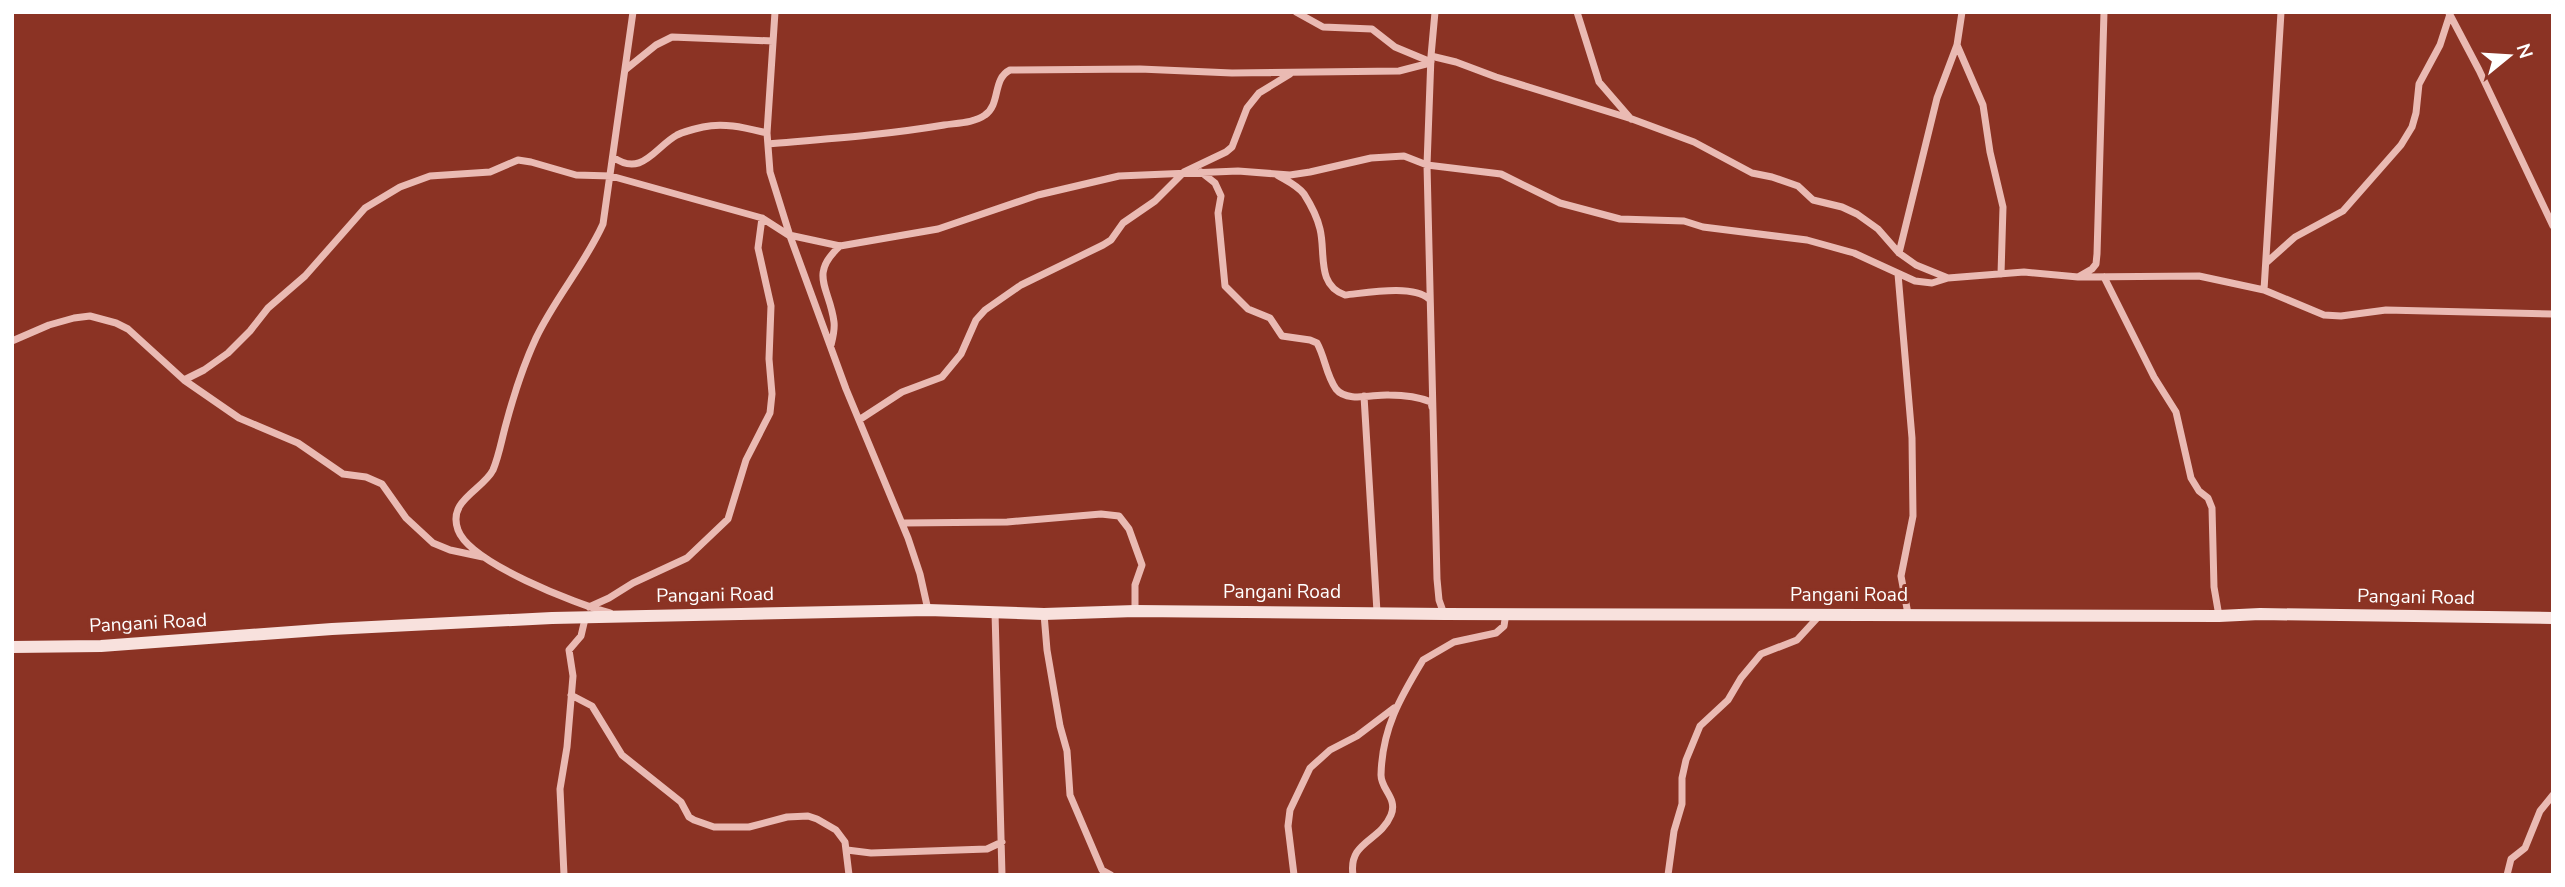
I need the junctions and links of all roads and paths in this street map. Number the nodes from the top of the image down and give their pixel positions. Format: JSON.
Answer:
{"nodes":[{"id":1,"x":633,"y":12,"type":"edge"},
{"id":2,"x":775,"y":12,"type":"edge"},
{"id":3,"x":1296,"y":12,"type":"edge"},
{"id":4,"x":1435,"y":12,"type":"edge"},
{"id":5,"x":1577,"y":12,"type":"edge"},
{"id":6,"x":2104,"y":12,"type":"edge"},
{"id":7,"x":2281,"y":12,"type":"edge"},
{"id":8,"x":2449,"y":13,"type":"edge"},
{"id":9,"x":1960,"y":15,"type":"edge"},
{"id":10,"x":773,"y":41,"type":"junction"},
{"id":11,"x":1957,"y":45,"type":"junction"},
{"id":12,"x":1430,"y":60,"type":"junction"},
{"id":13,"x":625,"y":70,"type":"junction"},
{"id":14,"x":1294,"y":72,"type":"junction"},
{"id":15,"x":1632,"y":120,"type":"junction"},
{"id":16,"x":767,"y":133,"type":"junction"},
{"id":17,"x":768,"y":144,"type":"junction"},
{"id":18,"x":613,"y":158,"type":"junction"},
{"id":19,"x":1427,"y":165,"type":"junction"},
{"id":20,"x":1184,"y":172,"type":"junction"},
{"id":21,"x":1200,"y":172,"type":"junction"},
{"id":22,"x":1276,"y":175,"type":"junction"},
{"id":23,"x":611,"y":176,"type":"junction"},
{"id":24,"x":762,"y":218,"type":"junction"},
{"id":25,"x":2553,"y":226,"type":"edge"},
{"id":26,"x":790,"y":235,"type":"junction"},
{"id":27,"x":840,"y":246,"type":"junction"},
{"id":28,"x":1899,"y":253,"type":"junction"},
{"id":29,"x":2266,"y":263,"type":"junction"},
{"id":30,"x":1898,"y":274,"type":"junction"},
{"id":31,"x":2001,"y":274,"type":"junction"},
{"id":32,"x":2078,"y":277,"type":"junction"},
{"id":33,"x":2104,"y":277,"type":"junction"},
{"id":34,"x":1948,"y":278,"type":"junction"},
{"id":35,"x":2264,"y":290,"type":"junction"},
{"id":36,"x":1429,"y":299,"type":"junction"},
{"id":37,"x":2553,"y":314,"type":"edge"},
{"id":38,"x":12,"y":341,"type":"edge"},
{"id":39,"x":831,"y":346,"type":"junction"},
{"id":40,"x":184,"y":380,"type":"junction"},
{"id":41,"x":1364,"y":396,"type":"junction"},
{"id":42,"x":1433,"y":409,"type":"junction"},
{"id":43,"x":859,"y":420,"type":"junction"},
{"id":44,"x":902,"y":523,"type":"junction"},
{"id":45,"x":486,"y":557,"type":"junction"},
{"id":46,"x":928,"y":610,"type":"junction"},
{"id":47,"x":1135,"y":611,"type":"junction"},
{"id":48,"x":995,"y":612,"type":"junction"},
{"id":49,"x":1377,"y":612,"type":"junction"},
{"id":50,"x":587,"y":613,"type":"junction"},
{"id":51,"x":1506,"y":613,"type":"junction"},
{"id":52,"x":1044,"y":614,"type":"junction"},
{"id":53,"x":1444,"y":614,"type":"junction"},
{"id":54,"x":1908,"y":614,"type":"junction"},
{"id":55,"x":1820,"y":615,"type":"junction"},
{"id":56,"x":2218,"y":616,"type":"junction"},
{"id":57,"x":2553,"y":618,"type":"edge"},
{"id":58,"x":12,"y":647,"type":"edge"},
{"id":59,"x":571,"y":695,"type":"junction"},
{"id":60,"x":1395,"y":707,"type":"junction"},
{"id":61,"x":2553,"y":795,"type":"edge"},
{"id":62,"x":1002,"y":842,"type":"junction"},
{"id":63,"x":847,"y":850,"type":"junction"},
{"id":64,"x":564,"y":875,"type":"edge"},
{"id":65,"x":849,"y":875,"type":"edge"},
{"id":66,"x":1002,"y":875,"type":"edge"},
{"id":67,"x":1111,"y":875,"type":"edge"},
{"id":68,"x":1294,"y":875,"type":"edge"},
{"id":69,"x":1353,"y":875,"type":"edge"},
{"id":70,"x":1668,"y":875,"type":"edge"},
{"id":71,"x":2507,"y":875,"type":"edge"}],
"edges":[{"from":1,"to":13,"type":"street"},
{"from":2,"to":10,"type":"street"},
{"from":3,"to":12,"type":"street"},
{"from":4,"to":12,"type":"street"},
{"from":5,"to":15,"type":"street"},
{"from":6,"to":32,"type":"street"},
{"from":7,"to":29,"type":"street"},
{"from":8,"to":25,"type":"street"},
{"from":8,"to":29,"type":"street"},
{"from":9,"to":11,"type":"street"},
{"from":10,"to":13,"type":"street"},
{"from":10,"to":16,"type":"street"},
{"from":11,"to":28,"type":"street"},
{"from":11,"to":31,"type":"street"},
{"from":12,"to":14,"type":"street"},
{"from":12,"to":15,"type":"street"},
{"from":12,"to":19,"type":"street"},
{"from":13,"to":18,"type":"street"},
{"from":14,"to":17,"type":"street"},
{"from":14,"to":20,"type":"street"},
{"from":15,"to":28,"type":"street"},
{"from":16,"to":17,"type":"street"},
{"from":16,"to":18,"type":"street"},
{"from":17,"to":26,"type":"street"},
{"from":18,"to":23,"type":"street"},
{"from":19,"to":22,"type":"street"},
{"from":19,"to":30,"type":"street"},
{"from":19,"to":36,"type":"street"},
{"from":20,"to":21,"type":"street"},
{"from":20,"to":27,"type":"street"},
{"from":20,"to":43,"type":"street"},
{"from":21,"to":22,"type":"street"},
{"from":21,"to":41,"type":"street"},
{"from":22,"to":36,"type":"street"},
{"from":23,"to":24,"type":"street"},
{"from":23,"to":40,"type":"street"},
{"from":23,"to":45,"type":"street"},
{"from":24,"to":26,"type":"street"},
{"from":24,"to":50,"type":"street"},
{"from":26,"to":27,"type":"street"},
{"from":26,"to":39,"type":"street"},
{"from":27,"to":39,"type":"street"},
{"from":28,"to":34,"type":"street"},
{"from":29,"to":35,"type":"street"},
{"from":30,"to":34,"type":"street"},
{"from":30,"to":54,"type":"street"},
{"from":31,"to":32,"type":"street"},
{"from":31,"to":34,"type":"street"},
{"from":32,"to":33,"type":"street"},
{"from":33,"to":35,"type":"street"},
{"from":33,"to":56,"type":"street"},
{"from":35,"to":37,"type":"street"},
{"from":36,"to":42,"type":"street"},
{"from":38,"to":40,"type":"street"},
{"from":39,"to":43,"type":"street"},
{"from":40,"to":45,"type":"street"},
{"from":41,"to":42,"type":"street"},
{"from":41,"to":49,"type":"street"},
{"from":42,"to":53,"type":"street"},
{"from":43,"to":44,"type":"street"},
{"from":44,"to":46,"type":"street"},
{"from":44,"to":47,"type":"street"},
{"from":45,"to":50,"type":"street"},
{"from":46,"to":48,"type":"main road","name":"Pangani Road"},
{"from":46,"to":50,"type":"main road","name":"Pangani Road"},
{"from":47,"to":49,"type":"main road","name":"Pangani Road"},
{"from":47,"to":52,"type":"main road","name":"Pangani Road"},
{"from":48,"to":52,"type":"main road","name":"Pangani Road"},
{"from":48,"to":62,"type":"street"},
{"from":49,"to":53,"type":"main road","name":"Pangani Road"},
{"from":50,"to":58,"type":"main road","name":"Pangani Road"},
{"from":50,"to":59,"type":"street"},
{"from":51,"to":53,"type":"main road","name":"Pangani Road"},
{"from":51,"to":55,"type":"main road","name":"Pangani Road"},
{"from":51,"to":60,"type":"street"},
{"from":52,"to":67,"type":"street"},
{"from":54,"to":55,"type":"main road","name":"Pangani Road"},
{"from":54,"to":56,"type":"main road","name":"Pangani Road"},
{"from":55,"to":70,"type":"street"},
{"from":56,"to":57,"type":"main road","name":"Pangani Road"},
{"from":59,"to":63,"type":"street"},
{"from":59,"to":64,"type":"street"},
{"from":60,"to":68,"type":"street"},
{"from":60,"to":69,"type":"street"},
{"from":61,"to":71,"type":"street"},
{"from":62,"to":63,"type":"street"},
{"from":62,"to":66,"type":"street"},
{"from":63,"to":65,"type":"street"}]}
